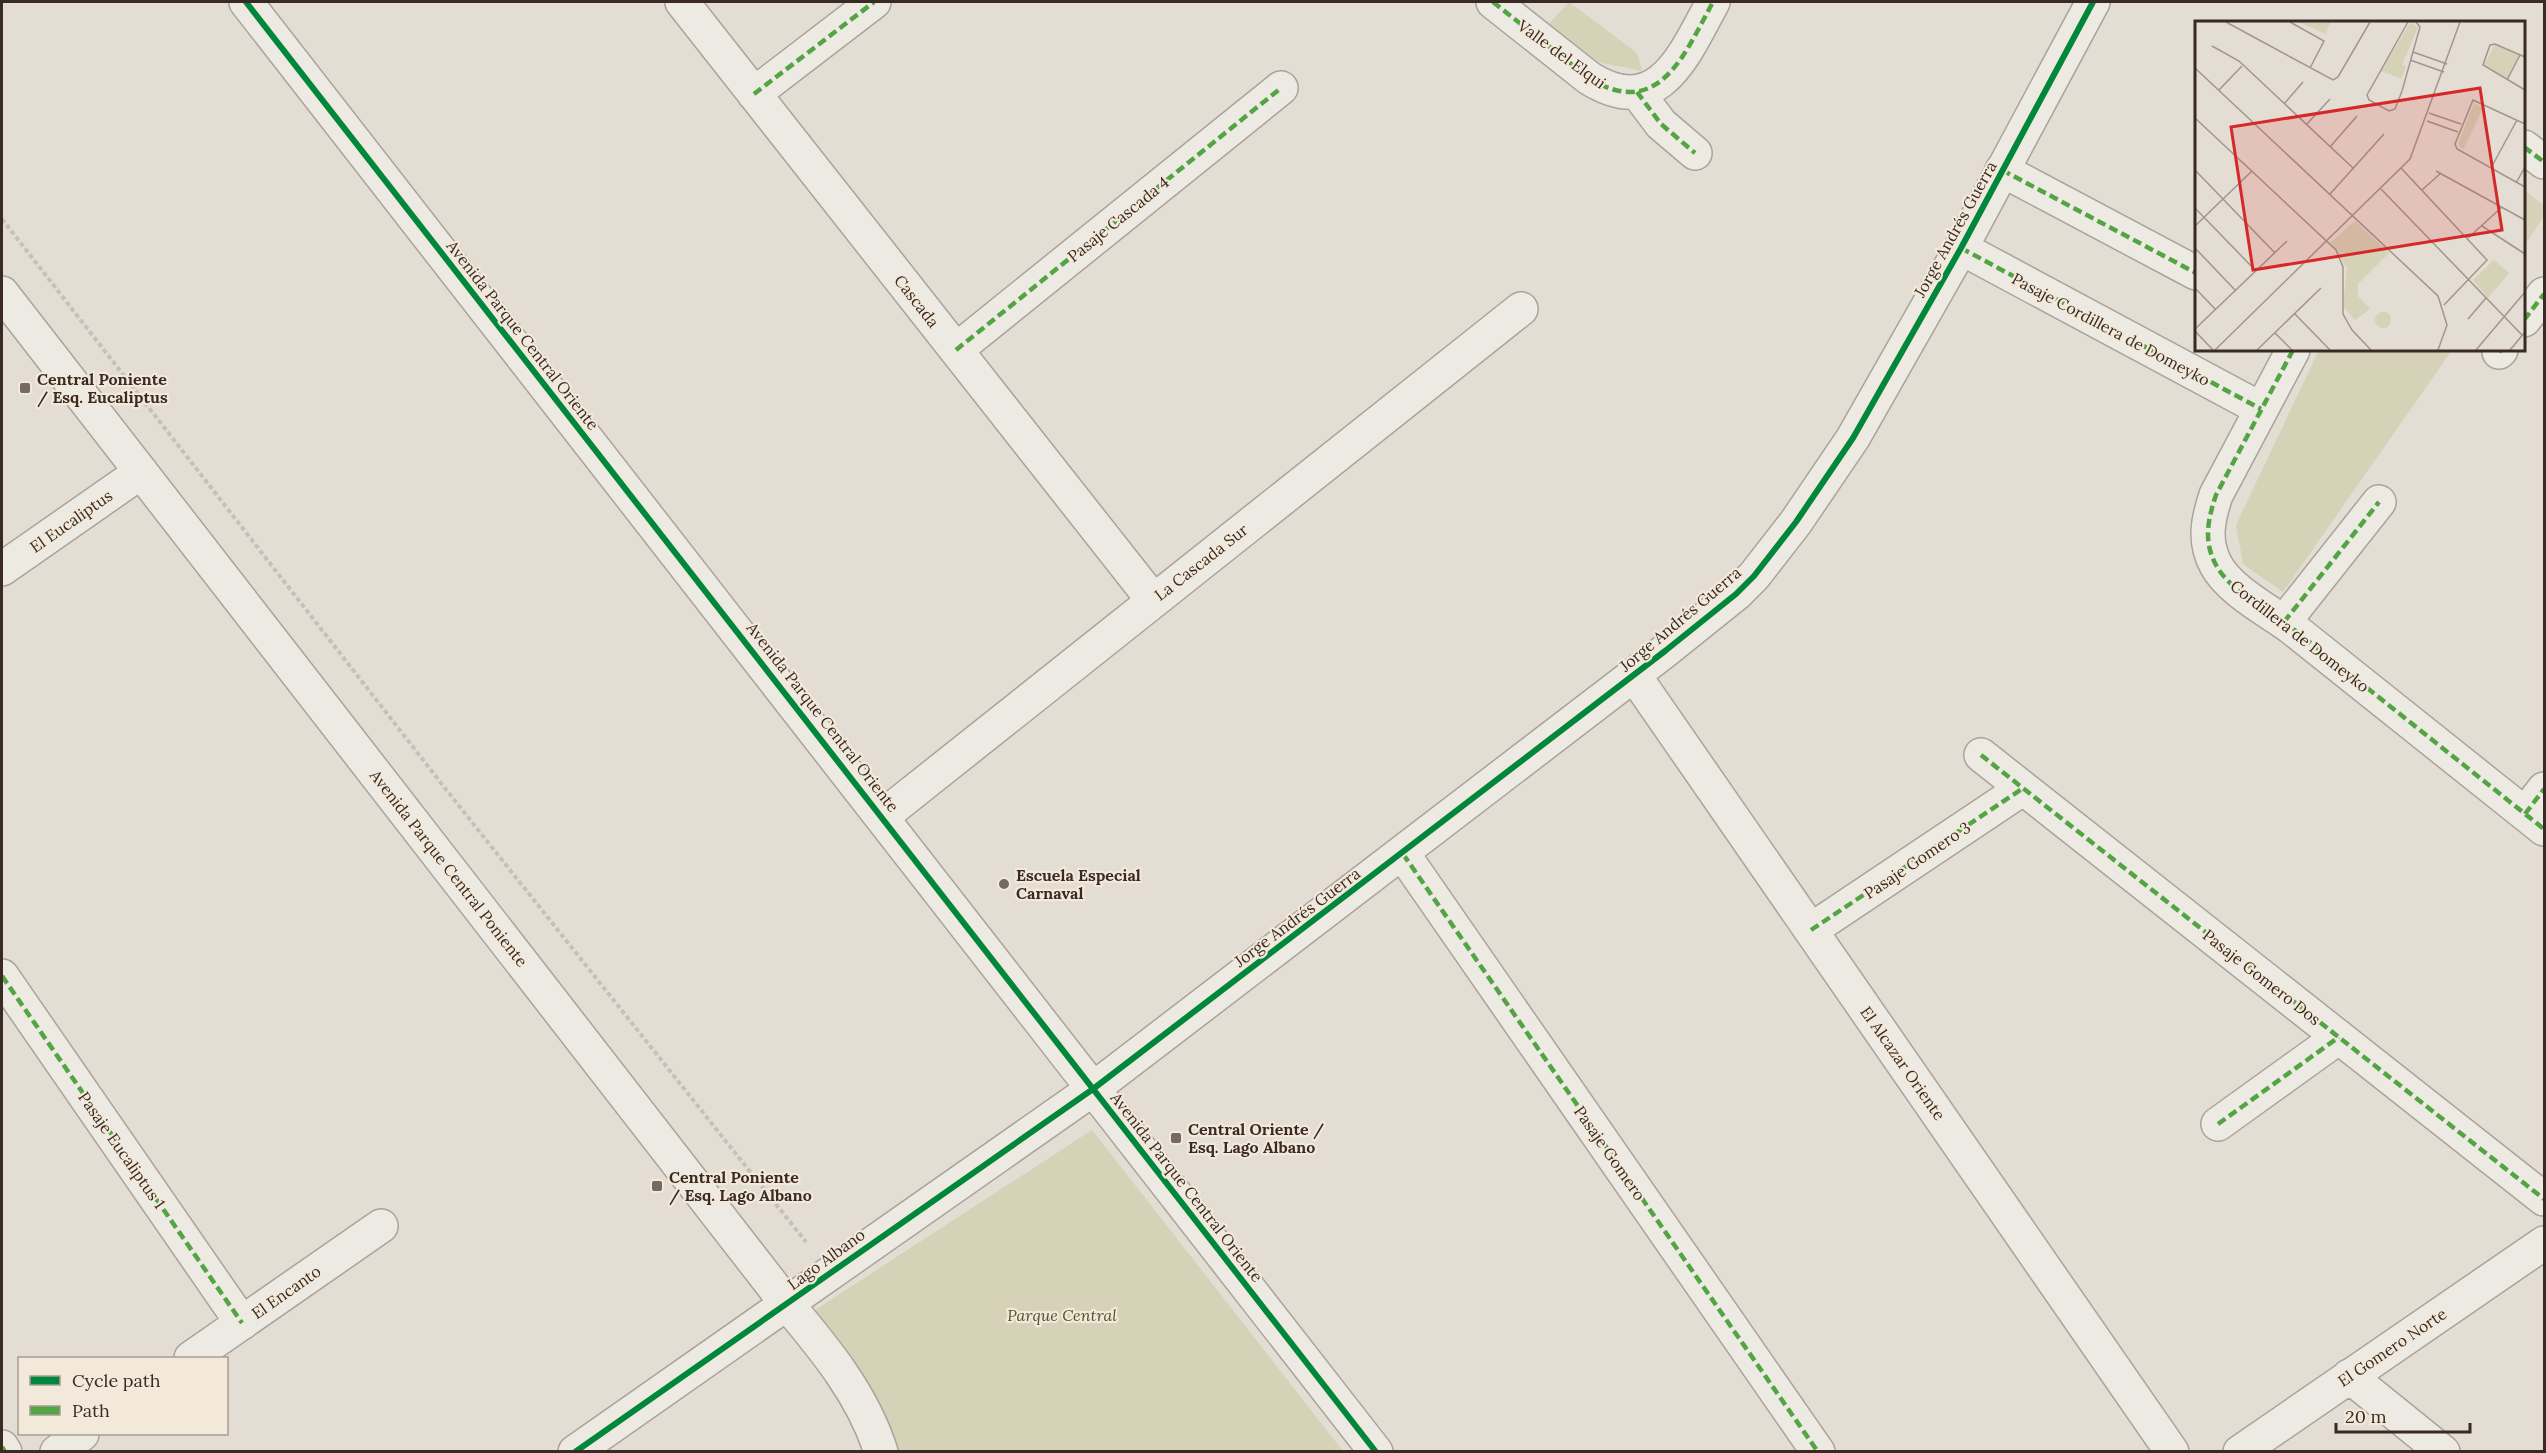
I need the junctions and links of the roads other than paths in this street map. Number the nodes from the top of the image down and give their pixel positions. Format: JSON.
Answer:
{"nodes":[{"id":1,"x":246,"y":2,"type":"edge"},
{"id":2,"x":682,"y":2,"type":"edge"},
{"id":3,"x":874,"y":2,"type":"edge"},
{"id":4,"x":1493,"y":2,"type":"edge"},
{"id":5,"x":1713,"y":2,"type":"edge"},
{"id":6,"x":2093,"y":2,"type":"edge"},
{"id":7,"x":1281,"y":87,"type":"dead end"},
{"id":8,"x":1637,"y":92,"type":"junction"},
{"id":9,"x":754,"y":94,"type":"junction"},
{"id":10,"x":2525,"y":148,"type":"edge"},
{"id":11,"x":1695,"y":153,"type":"dead end"},
{"id":12,"x":2544,"y":162,"type":"edge"},
{"id":13,"x":2002,"y":170,"type":"junction"},
{"id":14,"x":1962,"y":248,"type":"junction"},
{"id":15,"x":2195,"y":272,"type":"edge"},
{"id":16,"x":2,"y":293,"type":"edge"},
{"id":17,"x":2544,"y":294,"type":"edge"},
{"id":18,"x":1521,"y":309,"type":"dead end"},
{"id":19,"x":2525,"y":318,"type":"edge"},
{"id":20,"x":956,"y":350,"type":"junction"},
{"id":21,"x":2292,"y":351,"type":"edge"},
{"id":22,"x":2261,"y":409,"type":"junction"},
{"id":23,"x":141,"y":472,"type":"junction"},
{"id":24,"x":2379,"y":502,"type":"dead end"},
{"id":25,"x":2,"y":569,"type":"edge"},
{"id":26,"x":1153,"y":600,"type":"junction"},
{"id":27,"x":2284,"y":622,"type":"junction"},
{"id":28,"x":1634,"y":675,"type":"junction"},
{"id":29,"x":1981,"y":755,"type":"dead end"},
{"id":30,"x":2022,"y":789,"type":"junction"},
{"id":31,"x":2538,"y":811,"type":"edge"},
{"id":32,"x":883,"y":816,"type":"junction"},
{"id":33,"x":1403,"y":854,"type":"junction"},
{"id":34,"x":1811,"y":930,"type":"junction"},
{"id":35,"x":2,"y":976,"type":"edge"},
{"id":36,"x":2339,"y":1037,"type":"junction"},
{"id":37,"x":1094,"y":1089,"type":"junction"},
{"id":38,"x":2218,"y":1124,"type":"dead end"},
{"id":39,"x":2544,"y":1199,"type":"edge"},
{"id":40,"x":381,"y":1226,"type":"dead end"},
{"id":41,"x":2544,"y":1243,"type":"edge"},
{"id":42,"x":787,"y":1304,"type":"junction"},
{"id":43,"x":242,"y":1323,"type":"junction"},
{"id":44,"x":193,"y":1357,"type":"edge"},
{"id":45,"x":2349,"y":1377,"type":"junction"},
{"id":46,"x":81,"y":1435,"type":"edge"},
{"id":47,"x":2,"y":1447,"type":"edge"},
{"id":48,"x":5,"y":1452,"type":"edge"},
{"id":49,"x":57,"y":1452,"type":"edge"},
{"id":50,"x":575,"y":1452,"type":"edge"},
{"id":51,"x":881,"y":1452,"type":"edge"},
{"id":52,"x":1376,"y":1452,"type":"edge"},
{"id":53,"x":1818,"y":1452,"type":"edge"},
{"id":54,"x":2172,"y":1452,"type":"edge"},
{"id":55,"x":2240,"y":1452,"type":"edge"},
{"id":56,"x":2443,"y":1452,"type":"edge"}],
"edges":[{"from":1,"to":32,"type":"street","name":"Avenida Parque Central Oriente"},
{"from":2,"to":9,"type":"street","name":"Cascada"},
{"from":3,"to":9,"type":"street"},
{"from":4,"to":8,"type":"street","name":"Valle del Elqui"},
{"from":5,"to":8,"type":"street"},
{"from":6,"to":13,"type":"street","name":"Jorge Andrés Guerra"},
{"from":7,"to":20,"type":"street","name":"Pasaje Cascada 4"},
{"from":8,"to":11,"type":"street"},
{"from":9,"to":20,"type":"street","name":"Cascada"},
{"from":10,"to":12,"type":"street"},
{"from":13,"to":14,"type":"street","name":"Jorge Andrés Guerra"},
{"from":13,"to":15,"type":"street"},
{"from":14,"to":22,"type":"street","name":"Pasaje Cordillera de Domeyko"},
{"from":14,"to":28,"type":"street","name":"Jorge Andrés Guerra"},
{"from":16,"to":23,"type":"street","name":"Avenida Parque Central Poniente"},
{"from":17,"to":19,"type":"street"},
{"from":18,"to":26,"type":"street","name":"La Cascada Sur"},
{"from":20,"to":26,"type":"street","name":"Cascada"},
{"from":21,"to":22,"type":"street","name":"Cordillera de Domeyko"},
{"from":22,"to":27,"type":"street","name":"Cordillera de Domeyko"},
{"from":23,"to":25,"type":"street","name":"El Eucaliptus"},
{"from":23,"to":42,"type":"street","name":"Avenida Parque Central Poniente"},
{"from":24,"to":27,"type":"street"},
{"from":26,"to":32,"type":"street","name":"La Cascada Sur"},
{"from":27,"to":31,"type":"street","name":"Cordillera de Domeyko"},
{"from":28,"to":33,"type":"street","name":"Jorge Andrés Guerra"},
{"from":28,"to":34,"type":"street","name":"El Alcazar Oriente"},
{"from":29,"to":30,"type":"street","name":"Pasaje Gomero Dos"},
{"from":30,"to":34,"type":"street","name":"Pasaje Gomero 3"},
{"from":30,"to":36,"type":"street","name":"Pasaje Gomero Dos"},
{"from":32,"to":37,"type":"street","name":"Avenida Parque Central Oriente"},
{"from":33,"to":37,"type":"street","name":"Jorge Andrés Guerra"},
{"from":33,"to":53,"type":"street","name":"Pasaje Gomero"},
{"from":34,"to":54,"type":"street","name":"El Alcazar Oriente"},
{"from":35,"to":43,"type":"street","name":"Pasaje Eucaliptus 1"},
{"from":36,"to":38,"type":"street"},
{"from":36,"to":39,"type":"street","name":"Pasaje Gomero Dos"},
{"from":37,"to":42,"type":"street","name":"Lago Albano"},
{"from":37,"to":52,"type":"street","name":"Avenida Parque Central Oriente"},
{"from":40,"to":43,"type":"street","name":"El Encanto"},
{"from":41,"to":45,"type":"street","name":"El Gomero Norte"},
{"from":42,"to":50,"type":"street","name":"Lago Albano"},
{"from":42,"to":51,"type":"street","name":"Avenida Parque Central Poniente"},
{"from":43,"to":44,"type":"street","name":"El Encanto"},
{"from":45,"to":55,"type":"street","name":"El Gomero Norte"},
{"from":45,"to":56,"type":"street"},
{"from":46,"to":49,"type":"street"},
{"from":47,"to":48,"type":"street"}]}
